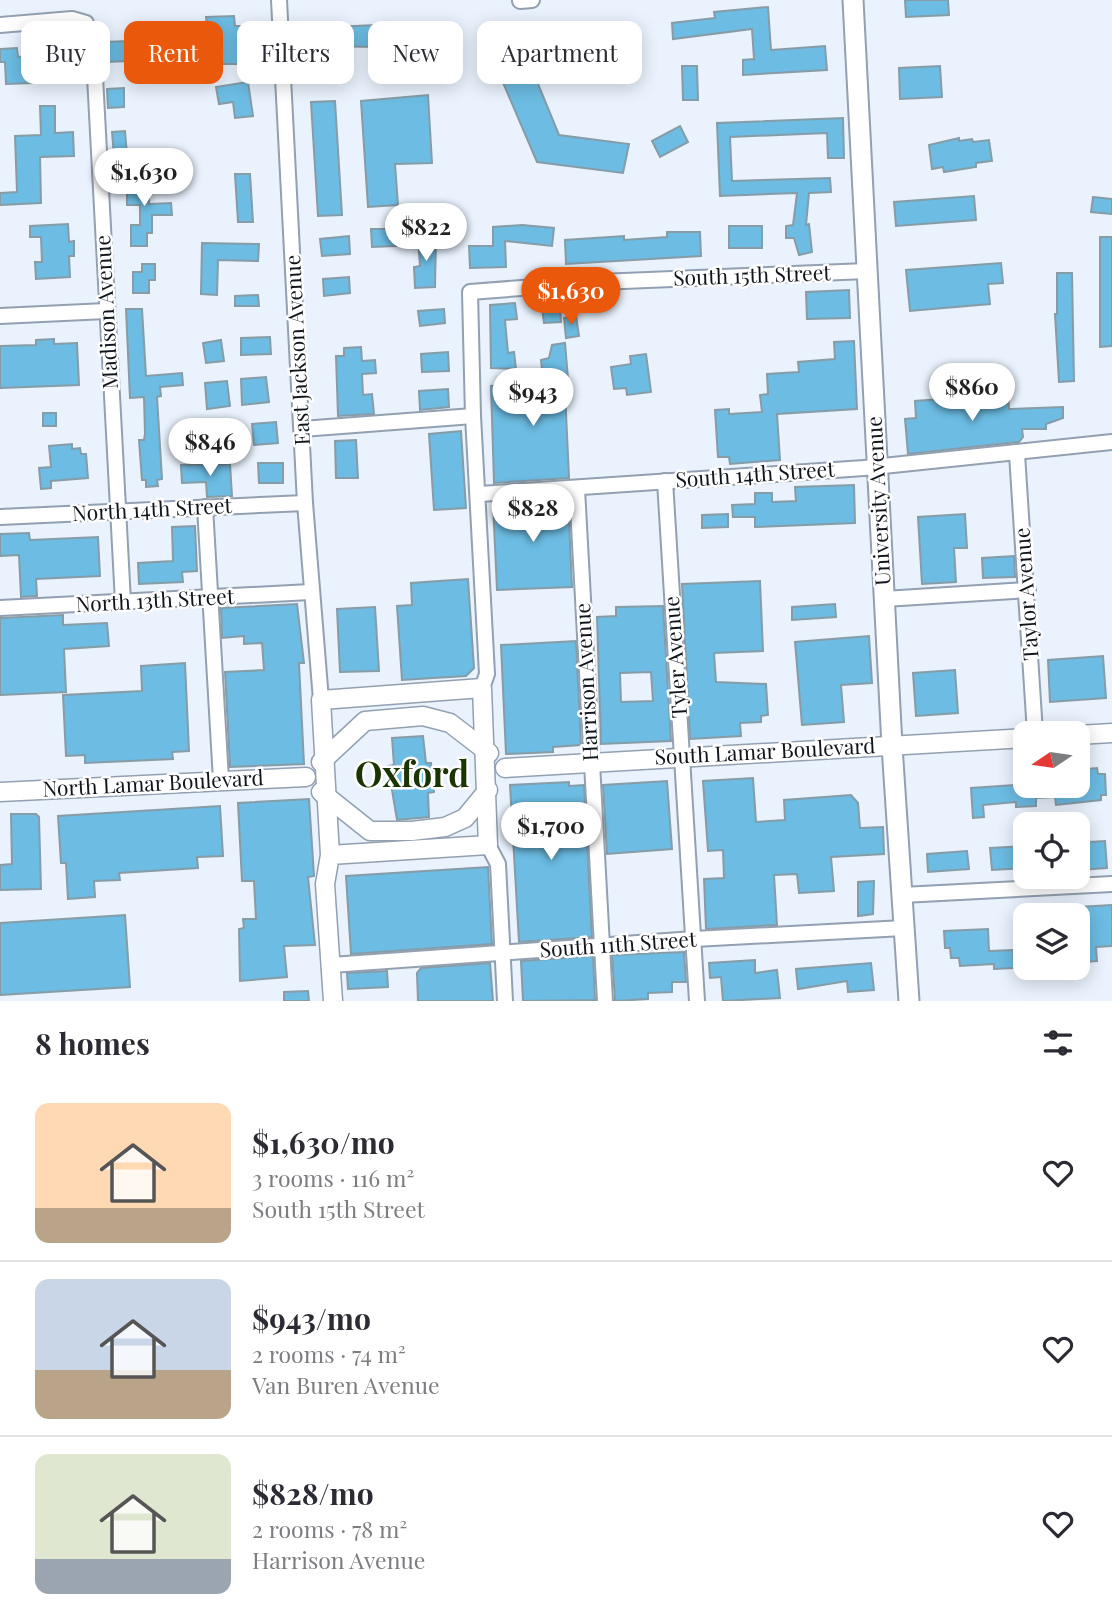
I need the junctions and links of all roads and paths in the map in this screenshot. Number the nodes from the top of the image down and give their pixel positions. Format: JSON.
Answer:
{"nodes":[{"id":1,"x":279,"y":0,"type":"edge"},
{"id":2,"x":532,"y":0,"type":"edge"},
{"id":3,"x":853,"y":0,"type":"edge"},
{"id":4,"x":520,"y":1,"type":"edge"},
{"id":5,"x":0,"y":25,"type":"edge"},
{"id":6,"x":867,"y":271,"type":"junction"},
{"id":7,"x":106,"y":311,"type":"junction"},
{"id":8,"x":0,"y":316,"type":"edge"},
{"id":9,"x":473,"y":416,"type":"junction"},
{"id":10,"x":302,"y":429,"type":"junction"},
{"id":11,"x":1112,"y":442,"type":"edge"},
{"id":12,"x":1017,"y":454,"type":"junction"},
{"id":13,"x":877,"y":466,"type":"junction"},
{"id":14,"x":665,"y":481,"type":"junction"},
{"id":15,"x":577,"y":489,"type":"junction"},
{"id":16,"x":480,"y":494,"type":"junction"},
{"id":17,"x":305,"y":503,"type":"junction"},
{"id":18,"x":205,"y":507,"type":"junction"},
{"id":19,"x":117,"y":511,"type":"junction"},
{"id":20,"x":0,"y":517,"type":"edge"},
{"id":21,"x":1028,"y":590,"type":"junction"},
{"id":22,"x":310,"y":592,"type":"junction"},
{"id":23,"x":209,"y":598,"type":"junction"},
{"id":24,"x":884,"y":599,"type":"junction"},
{"id":25,"x":123,"y":603,"type":"junction"},
{"id":26,"x":0,"y":608,"type":"edge"},
{"id":27,"x":482,"y":688,"type":"junction"},
{"id":28,"x":321,"y":700,"type":"junction"},
{"id":29,"x":1034,"y":721,"type":"edge"},
{"id":30,"x":1112,"y":733,"type":"edge"},
{"id":31,"x":1090,"y":734,"type":"edge"},
{"id":32,"x":1013,"y":739,"type":"edge"},
{"id":33,"x":892,"y":746,"type":"junction"},
{"id":34,"x":484,"y":748,"type":"junction"},
{"id":35,"x":325,"y":757,"type":"junction"},
{"id":36,"x":684,"y":757,"type":"junction"},
{"id":37,"x":592,"y":762,"type":"junction"},
{"id":38,"x":505,"y":768,"type":"junction"},
{"id":39,"x":306,"y":777,"type":"junction"},
{"id":40,"x":221,"y":780,"type":"junction"},
{"id":41,"x":0,"y":792,"type":"edge"},
{"id":42,"x":486,"y":793,"type":"junction"},
{"id":43,"x":327,"y":798,"type":"junction"},
{"id":44,"x":488,"y":845,"type":"junction"},
{"id":45,"x":330,"y":855,"type":"junction"},
{"id":46,"x":1112,"y":884,"type":"edge"},
{"id":47,"x":902,"y":895,"type":"junction"},
{"id":48,"x":904,"y":928,"type":"junction"},
{"id":49,"x":694,"y":939,"type":"junction"},
{"id":50,"x":601,"y":946,"type":"junction"},
{"id":51,"x":503,"y":954,"type":"junction"},
{"id":52,"x":331,"y":965,"type":"junction"},
{"id":53,"x":333,"y":1001,"type":"edge"},
{"id":54,"x":505,"y":1001,"type":"edge"},
{"id":55,"x":605,"y":1001,"type":"edge"},
{"id":56,"x":697,"y":1001,"type":"edge"},
{"id":57,"x":909,"y":1001,"type":"edge"}],
"edges":[{"from":1,"to":10,"type":"street","name":"East Jackson Avenue"},
{"from":2,"to":4,"type":"street"},
{"from":3,"to":6,"type":"main road","name":"University Avenue"},
{"from":5,"to":7,"type":"street","name":"Madison Avenue"},
{"from":6,"to":9,"type":"street","name":"South 15th Street"},
{"from":6,"to":13,"type":"main road","name":"University Avenue"},
{"from":7,"to":8,"type":"street"},
{"from":7,"to":19,"type":"street","name":"Madison Avenue"},
{"from":9,"to":10,"type":"street"},
{"from":9,"to":16,"type":"street"},
{"from":10,"to":17,"type":"street","name":"East Jackson Avenue"},
{"from":11,"to":12,"type":"street","name":"South 14th Street"},
{"from":12,"to":13,"type":"street","name":"South 14th Street"},
{"from":12,"to":21,"type":"street","name":"Taylor Avenue"},
{"from":13,"to":14,"type":"street","name":"South 14th Street"},
{"from":13,"to":24,"type":"main road","name":"University Avenue"},
{"from":14,"to":15,"type":"street","name":"South 14th Street"},
{"from":14,"to":36,"type":"street","name":"Tyler Avenue"},
{"from":15,"to":16,"type":"street","name":"South 14th Street"},
{"from":15,"to":37,"type":"street","name":"Harrison Avenue"},
{"from":16,"to":27,"type":"street"},
{"from":17,"to":18,"type":"street","name":"North 14th Street"},
{"from":17,"to":22,"type":"street","name":"East Jackson Avenue"},
{"from":18,"to":19,"type":"street","name":"North 14th Street"},
{"from":18,"to":23,"type":"street"},
{"from":19,"to":20,"type":"street","name":"North 14th Street"},
{"from":19,"to":25,"type":"street","name":"Madison Avenue"},
{"from":21,"to":24,"type":"street"},
{"from":21,"to":29,"type":"street","name":"Taylor Avenue"},
{"from":22,"to":23,"type":"street","name":"North 13th Street"},
{"from":22,"to":28,"type":"street","name":"East Jackson Avenue"},
{"from":23,"to":25,"type":"street","name":"North 13th Street"},
{"from":23,"to":40,"type":"street"},
{"from":24,"to":33,"type":"main road","name":"University Avenue"},
{"from":25,"to":26,"type":"street","name":"North 13th Street"},
{"from":27,"to":28,"type":"street"},
{"from":27,"to":34,"type":"street"},
{"from":28,"to":35,"type":"street"},
{"from":30,"to":31,"type":"street"},
{"from":32,"to":33,"type":"street","name":"South Lamar Boulevard"},
{"from":33,"to":36,"type":"street","name":"South Lamar Boulevard"},
{"from":33,"to":47,"type":"main road","name":"University Avenue"},
{"from":34,"to":35,"type":"street"},
{"from":34,"to":38,"type":"street"},
{"from":34,"to":42,"type":"street"},
{"from":35,"to":39,"type":"street"},
{"from":35,"to":43,"type":"street"},
{"from":36,"to":37,"type":"street","name":"South Lamar Boulevard"},
{"from":36,"to":49,"type":"street","name":"Tyler Avenue"},
{"from":37,"to":38,"type":"street","name":"South Lamar Boulevard"},
{"from":37,"to":50,"type":"street","name":"Harrison Avenue"},
{"from":38,"to":42,"type":"street"},
{"from":39,"to":40,"type":"street","name":"North Lamar Boulevard"},
{"from":39,"to":43,"type":"street"},
{"from":40,"to":41,"type":"street","name":"North Lamar Boulevard"},
{"from":42,"to":43,"type":"street"},
{"from":42,"to":44,"type":"street"},
{"from":43,"to":45,"type":"street"},
{"from":44,"to":45,"type":"street"},
{"from":44,"to":51,"type":"street"},
{"from":45,"to":52,"type":"street"},
{"from":46,"to":47,"type":"street"},
{"from":47,"to":48,"type":"main road","name":"University Avenue"},
{"from":48,"to":49,"type":"street","name":"South 11th Street"},
{"from":48,"to":57,"type":"main road","name":"University Avenue"},
{"from":49,"to":50,"type":"street","name":"South 11th Street"},
{"from":49,"to":56,"type":"street","name":"Tyler Avenue"},
{"from":50,"to":51,"type":"street","name":"South 11th Street"},
{"from":50,"to":55,"type":"street","name":"Harrison Avenue"},
{"from":51,"to":52,"type":"street","name":"South 11th Street"},
{"from":51,"to":54,"type":"street"},
{"from":52,"to":53,"type":"street"}]}
